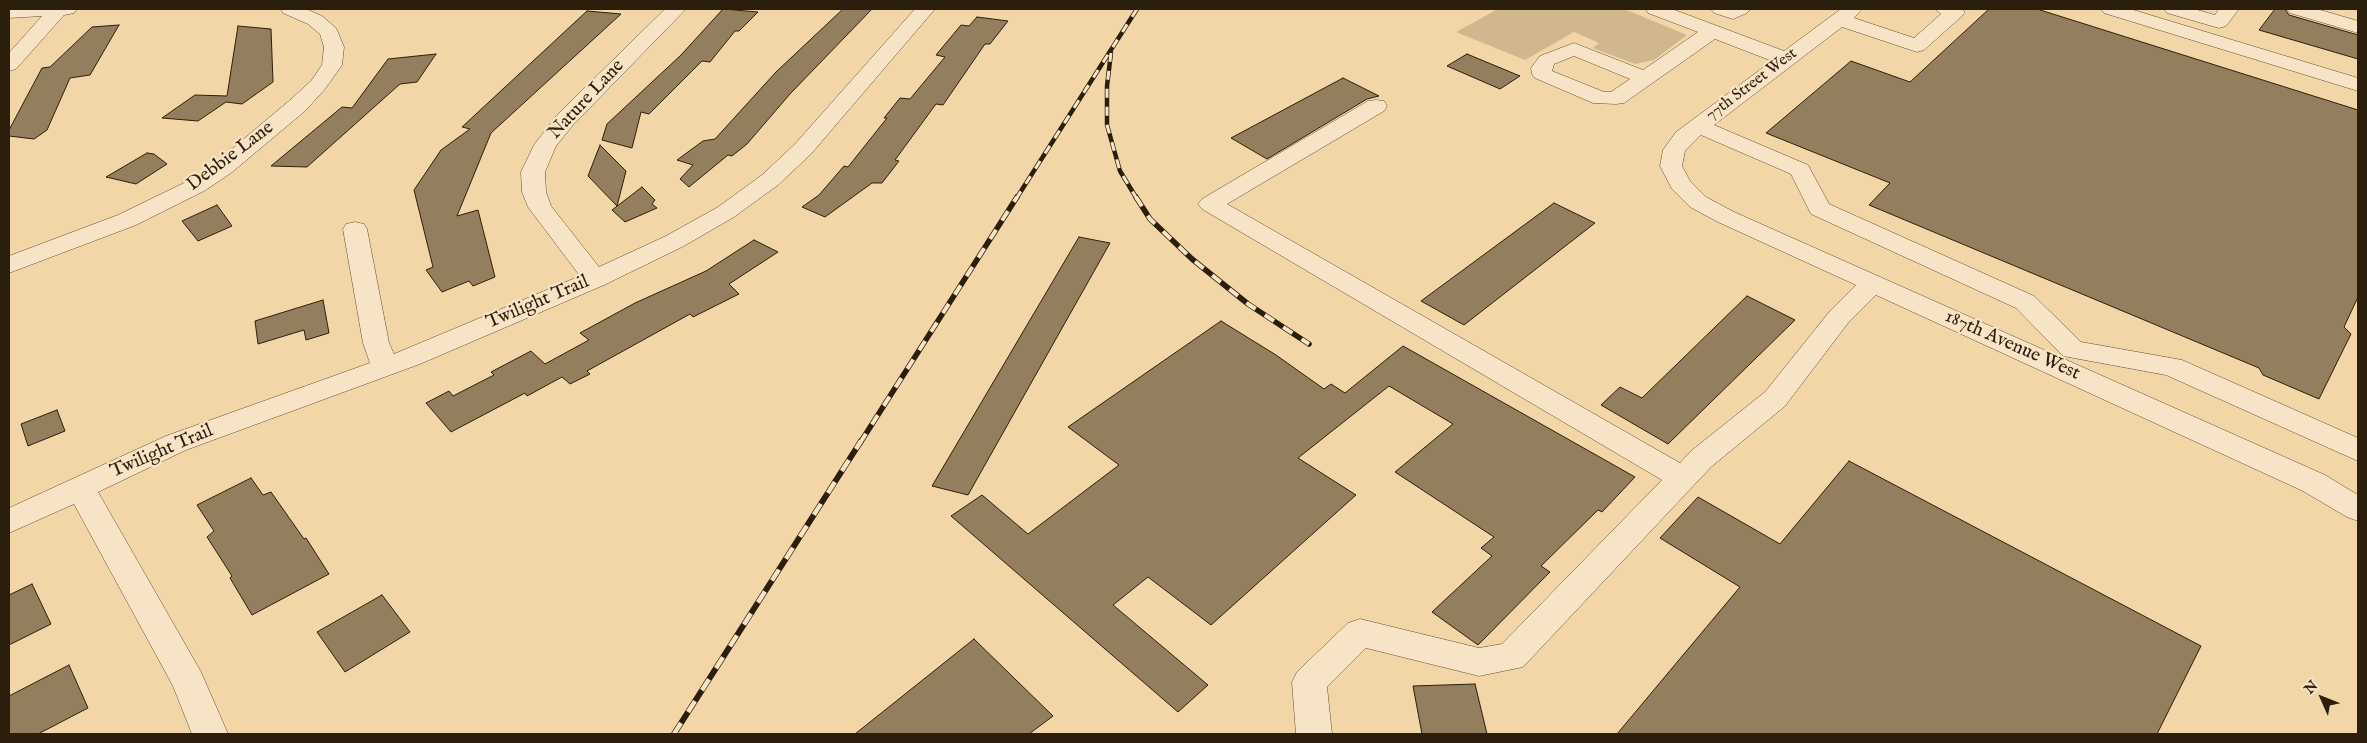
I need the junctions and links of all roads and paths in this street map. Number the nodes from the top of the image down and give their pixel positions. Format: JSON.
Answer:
{"nodes":[{"id":1,"x":62,"y":9,"type":"edge"},
{"id":2,"x":290,"y":9,"type":"edge"},
{"id":3,"x":676,"y":9,"type":"edge"},
{"id":4,"x":925,"y":9,"type":"edge"},
{"id":5,"x":1721,"y":9,"type":"edge"},
{"id":6,"x":1740,"y":9,"type":"edge"},
{"id":7,"x":1944,"y":9,"type":"edge"},
{"id":8,"x":2111,"y":9,"type":"edge"},
{"id":9,"x":2174,"y":9,"type":"edge"},
{"id":10,"x":2229,"y":9,"type":"edge"},
{"id":11,"x":2297,"y":9,"type":"edge"},
{"id":12,"x":333,"y":10,"type":"edge"},
{"id":13,"x":1666,"y":10,"type":"edge"},
{"id":14,"x":9,"y":12,"type":"edge"},
{"id":15,"x":1846,"y":14,"type":"edge"},
{"id":16,"x":310,"y":17,"type":"junction"},
{"id":17,"x":2358,"y":26,"type":"edge"},
{"id":18,"x":1713,"y":31,"type":"junction"},
{"id":19,"x":1786,"y":59,"type":"junction"},
{"id":20,"x":9,"y":65,"type":"edge"},
{"id":21,"x":1645,"y":78,"type":"dead end"},
{"id":22,"x":2358,"y":85,"type":"edge"},
{"id":23,"x":1376,"y":106,"type":"dead end"},
{"id":24,"x":1699,"y":126,"type":"junction"},
{"id":25,"x":1674,"y":173,"type":"joint"},
{"id":26,"x":355,"y":229,"type":"dead end"},
{"id":27,"x":9,"y":265,"type":"edge"},
{"id":28,"x":595,"y":279,"type":"junction"},
{"id":29,"x":1873,"y":283,"type":"junction"},
{"id":30,"x":2067,"y":359,"type":"junction"},
{"id":31,"x":385,"y":368,"type":"junction"},
{"id":32,"x":2358,"y":450,"type":"edge"},
{"id":33,"x":1682,"y":478,"type":"junction"},
{"id":34,"x":80,"y":488,"type":"junction"},
{"id":35,"x":2358,"y":509,"type":"edge"},
{"id":36,"x":9,"y":521,"type":"edge"},
{"id":37,"x":210,"y":734,"type":"edge"},
{"id":38,"x":1314,"y":734,"type":"edge"}],
"edges":[{"from":1,"to":14,"type":"street"},
{"from":1,"to":20,"type":"street"},
{"from":2,"to":16,"type":"street","name":"Debbie Lane"},
{"from":3,"to":28,"type":"street","name":"Nature Lane"},
{"from":4,"to":28,"type":"street","name":"Twilight Trail"},
{"from":5,"to":6,"type":"street"},
{"from":7,"to":15,"type":"street"},
{"from":8,"to":22,"type":"street"},
{"from":9,"to":10,"type":"street"},
{"from":11,"to":17,"type":"street"},
{"from":12,"to":16,"type":"street"},
{"from":13,"to":18,"type":"street"},
{"from":15,"to":19,"type":"street","name":"77th Street West"},
{"from":16,"to":27,"type":"street","name":"Debbie Lane"},
{"from":18,"to":19,"type":"street"},
{"from":18,"to":21,"type":"street"},
{"from":19,"to":24,"type":"street","name":"77th Street West"},
{"from":23,"to":33,"type":"street"},
{"from":24,"to":25,"type":"street","name":"77th Street West"},
{"from":24,"to":30,"type":"street"},
{"from":25,"to":29,"type":"street","name":"187th Avenue West"},
{"from":26,"to":31,"type":"street"},
{"from":28,"to":31,"type":"street","name":"Twilight Trail"},
{"from":29,"to":30,"type":"street","name":"187th Avenue West"},
{"from":29,"to":33,"type":"street"},
{"from":30,"to":32,"type":"street"},
{"from":30,"to":35,"type":"street","name":"187th Avenue West"},
{"from":31,"to":34,"type":"street","name":"Twilight Trail"},
{"from":33,"to":38,"type":"street"},
{"from":34,"to":36,"type":"street","name":"Twilight Trail"},
{"from":34,"to":37,"type":"street"}]}
